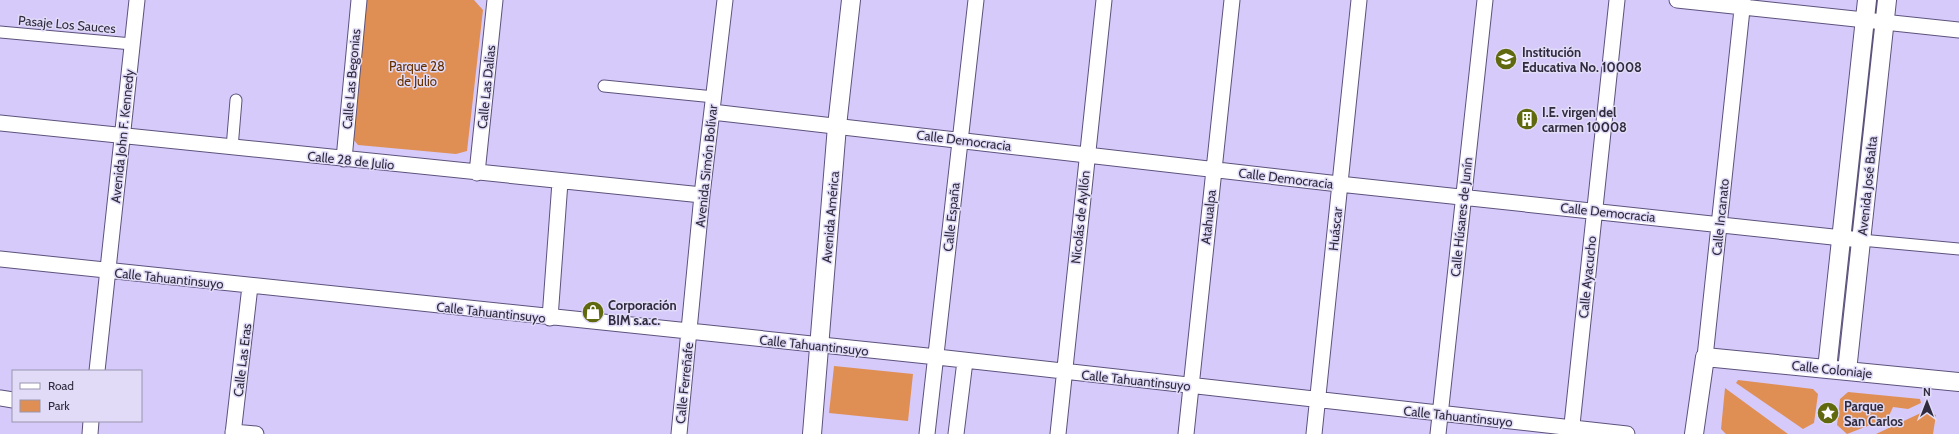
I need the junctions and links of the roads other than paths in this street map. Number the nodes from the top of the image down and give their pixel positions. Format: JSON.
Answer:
{"nodes":[{"id":1,"x":137,"y":0,"type":"edge"},
{"id":2,"x":359,"y":0,"type":"edge"},
{"id":3,"x":495,"y":0,"type":"edge"},
{"id":4,"x":725,"y":0,"type":"edge"},
{"id":5,"x":851,"y":0,"type":"edge"},
{"id":6,"x":976,"y":0,"type":"edge"},
{"id":7,"x":1104,"y":0,"type":"edge"},
{"id":8,"x":1232,"y":0,"type":"edge"},
{"id":9,"x":1359,"y":0,"type":"edge"},
{"id":10,"x":1485,"y":0,"type":"edge"},
{"id":11,"x":1617,"y":0,"type":"edge"},
{"id":12,"x":1677,"y":0,"type":"edge"},
{"id":13,"x":1867,"y":0,"type":"edge"},
{"id":14,"x":1887,"y":0,"type":"edge"},
{"id":15,"x":1743,"y":4,"type":"edge"},
{"id":16,"x":1865,"y":20,"type":"junction"},
{"id":17,"x":1884,"y":22,"type":"junction"},
{"id":18,"x":1959,"y":30,"type":"edge"},
{"id":19,"x":0,"y":32,"type":"edge"},
{"id":20,"x":132,"y":44,"type":"junction"},
{"id":21,"x":604,"y":86,"type":"dead end"},
{"id":22,"x":714,"y":96,"type":"junction"},
{"id":23,"x":236,"y":100,"type":"dead end"},
{"id":24,"x":712,"y":112,"type":"junction"},
{"id":25,"x":0,"y":123,"type":"edge"},
{"id":26,"x":837,"y":126,"type":"junction"},
{"id":27,"x":122,"y":136,"type":"junction"},
{"id":28,"x":960,"y":140,"type":"junction"},
{"id":29,"x":232,"y":148,"type":"junction"},
{"id":30,"x":1086,"y":154,"type":"junction"},
{"id":31,"x":344,"y":159,"type":"junction"},
{"id":32,"x":1213,"y":169,"type":"junction"},
{"id":33,"x":477,"y":173,"type":"junction"},
{"id":34,"x":560,"y":182,"type":"junction"},
{"id":35,"x":1339,"y":184,"type":"junction"},
{"id":36,"x":702,"y":195,"type":"junction"},
{"id":37,"x":1463,"y":196,"type":"junction"},
{"id":38,"x":1594,"y":210,"type":"junction"},
{"id":39,"x":1720,"y":224,"type":"junction"},
{"id":40,"x":1841,"y":238,"type":"junction"},
{"id":41,"x":1861,"y":240,"type":"junction"},
{"id":42,"x":1959,"y":249,"type":"edge"},
{"id":43,"x":0,"y":259,"type":"edge"},
{"id":44,"x":107,"y":271,"type":"junction"},
{"id":45,"x":250,"y":286,"type":"junction"},
{"id":46,"x":550,"y":318,"type":"junction"},
{"id":47,"x":690,"y":332,"type":"junction"},
{"id":48,"x":820,"y":345,"type":"junction"},
{"id":49,"x":937,"y":357,"type":"junction"},
{"id":50,"x":1705,"y":357,"type":"junction"},
{"id":51,"x":965,"y":361,"type":"junction"},
{"id":52,"x":1827,"y":369,"type":"junction"},
{"id":53,"x":97,"y":370,"type":"edge"},
{"id":54,"x":1847,"y":371,"type":"junction"},
{"id":55,"x":1065,"y":372,"type":"junction"},
{"id":56,"x":1959,"y":382,"type":"edge"},
{"id":57,"x":1191,"y":387,"type":"junction"},
{"id":58,"x":0,"y":398,"type":"edge"},
{"id":59,"x":12,"y":400,"type":"edge"},
{"id":60,"x":1318,"y":400,"type":"junction"},
{"id":61,"x":1440,"y":414,"type":"junction"},
{"id":62,"x":91,"y":422,"type":"edge"},
{"id":63,"x":1571,"y":431,"type":"edge"},
{"id":64,"x":233,"y":433,"type":"edge"},
{"id":65,"x":90,"y":434,"type":"edge"},
{"id":66,"x":256,"y":434,"type":"edge"},
{"id":67,"x":679,"y":434,"type":"edge"},
{"id":68,"x":812,"y":434,"type":"edge"},
{"id":69,"x":927,"y":434,"type":"edge"},
{"id":70,"x":956,"y":434,"type":"edge"},
{"id":71,"x":1058,"y":434,"type":"edge"},
{"id":72,"x":1186,"y":434,"type":"edge"},
{"id":73,"x":1314,"y":434,"type":"edge"},
{"id":74,"x":1438,"y":434,"type":"edge"},
{"id":75,"x":1627,"y":434,"type":"edge"},
{"id":76,"x":1694,"y":434,"type":"edge"}],
"edges":[{"from":1,"to":20,"type":"street","name":"Avenida John F. Kennedy"},
{"from":2,"to":31,"type":"street","name":"Calle Las Begonias"},
{"from":3,"to":33,"type":"street","name":"Calle Las Dalias"},
{"from":4,"to":22,"type":"street","name":"Avenida Simón Bolívar"},
{"from":5,"to":26,"type":"street","name":"Avenida América"},
{"from":6,"to":28,"type":"street","name":"Calle España"},
{"from":7,"to":30,"type":"street","name":"Nicolás de Ayllón"},
{"from":8,"to":32,"type":"street","name":"Atahualpa"},
{"from":9,"to":35,"type":"street","name":"Huáscar"},
{"from":10,"to":37,"type":"street","name":"Calle Húsares de Junín"},
{"from":11,"to":38,"type":"street","name":"Calle Ayacucho"},
{"from":12,"to":15,"type":"street"},
{"from":13,"to":16,"type":"street","name":"Avenida José Balta"},
{"from":14,"to":17,"type":"street","name":"Avenida José Balta"},
{"from":15,"to":16,"type":"street"},
{"from":15,"to":39,"type":"street","name":"Calle Incanato"},
{"from":16,"to":17,"type":"street"},
{"from":16,"to":40,"type":"street","name":"Avenida José Balta"},
{"from":17,"to":18,"type":"street"},
{"from":17,"to":41,"type":"street","name":"Avenida José Balta"},
{"from":19,"to":20,"type":"street","name":"Pasaje Los Sauces"},
{"from":20,"to":27,"type":"street","name":"Avenida John F. Kennedy"},
{"from":21,"to":22,"type":"street"},
{"from":22,"to":24,"type":"street","name":"Avenida Simón Bolívar"},
{"from":23,"to":29,"type":"street"},
{"from":24,"to":26,"type":"street","name":"Calle Democracia"},
{"from":24,"to":36,"type":"street","name":"Avenida Simón Bolívar"},
{"from":25,"to":27,"type":"street","name":"Calle 28 de Julio"},
{"from":26,"to":28,"type":"street","name":"Calle Democracia"},
{"from":26,"to":48,"type":"street","name":"Avenida América"},
{"from":27,"to":29,"type":"street","name":"Calle 28 de Julio"},
{"from":27,"to":44,"type":"street","name":"Avenida John F. Kennedy"},
{"from":28,"to":30,"type":"street","name":"Calle Democracia"},
{"from":28,"to":49,"type":"street","name":"Calle España"},
{"from":29,"to":31,"type":"street","name":"Calle 28 de Julio"},
{"from":30,"to":32,"type":"street","name":"Calle Democracia"},
{"from":30,"to":55,"type":"street","name":"Nicolás de Ayllón"},
{"from":31,"to":33,"type":"street","name":"Calle 28 de Julio"},
{"from":32,"to":35,"type":"street","name":"Calle Democracia"},
{"from":32,"to":57,"type":"street","name":"Atahualpa"},
{"from":33,"to":34,"type":"street","name":"Calle 28 de Julio"},
{"from":34,"to":36,"type":"street","name":"Calle 28 de Julio"},
{"from":34,"to":46,"type":"street"},
{"from":35,"to":37,"type":"street","name":"Calle Democracia"},
{"from":35,"to":60,"type":"street","name":"Huáscar"},
{"from":36,"to":47,"type":"street","name":"Avenida Simón Bolívar"},
{"from":37,"to":38,"type":"street","name":"Calle Democracia"},
{"from":37,"to":61,"type":"street","name":"Calle Húsares de Junín"},
{"from":38,"to":39,"type":"street","name":"Calle Democracia"},
{"from":38,"to":63,"type":"street","name":"Calle Ayacucho"},
{"from":39,"to":40,"type":"street","name":"Calle Democracia"},
{"from":39,"to":50,"type":"street","name":"Calle Incanato"},
{"from":40,"to":41,"type":"street","name":"Calle Democracia"},
{"from":40,"to":52,"type":"street","name":"Avenida José Balta"},
{"from":41,"to":42,"type":"street"},
{"from":41,"to":54,"type":"street","name":"Avenida José Balta"},
{"from":43,"to":44,"type":"street","name":"Calle Tahuantinsuyo"},
{"from":44,"to":45,"type":"street","name":"Calle Tahuantinsuyo"},
{"from":44,"to":53,"type":"street","name":"Avenida John F. Kennedy"},
{"from":45,"to":46,"type":"street","name":"Calle Tahuantinsuyo"},
{"from":45,"to":64,"type":"street","name":"Calle Las Eras"},
{"from":46,"to":47,"type":"street","name":"Calle Tahuantinsuyo"},
{"from":47,"to":48,"type":"street","name":"Calle Tahuantinsuyo"},
{"from":47,"to":67,"type":"street","name":"Calle Ferreñafe"},
{"from":48,"to":49,"type":"street","name":"Calle Tahuantinsuyo"},
{"from":48,"to":68,"type":"street","name":"Avenida América"},
{"from":49,"to":51,"type":"street","name":"Calle Tahuantinsuyo"},
{"from":49,"to":69,"type":"street","name":"Calle España"},
{"from":50,"to":52,"type":"street","name":"Calle Coloniaje"},
{"from":50,"to":76,"type":"street","name":"Calle Incanato"},
{"from":51,"to":55,"type":"street","name":"Calle Tahuantinsuyo"},
{"from":51,"to":70,"type":"street"},
{"from":52,"to":54,"type":"street","name":"Calle Coloniaje"},
{"from":54,"to":56,"type":"street","name":"Calle Coloniaje"},
{"from":55,"to":57,"type":"street","name":"Calle Tahuantinsuyo"},
{"from":55,"to":71,"type":"street","name":"Nicolás de Ayllón"},
{"from":57,"to":60,"type":"street","name":"Calle Tahuantinsuyo"},
{"from":57,"to":72,"type":"street","name":"Atahualpa"},
{"from":58,"to":59,"type":"street"},
{"from":60,"to":61,"type":"street","name":"Calle Tahuantinsuyo"},
{"from":60,"to":73,"type":"street","name":"Huáscar"},
{"from":61,"to":63,"type":"street","name":"Calle Tahuantinsuyo"},
{"from":61,"to":74,"type":"street","name":"Calle Húsares de Junín"},
{"from":62,"to":65,"type":"street"},
{"from":63,"to":75,"type":"street","name":"Calle Tahuantinsuyo"},
{"from":64,"to":66,"type":"street"}]}
